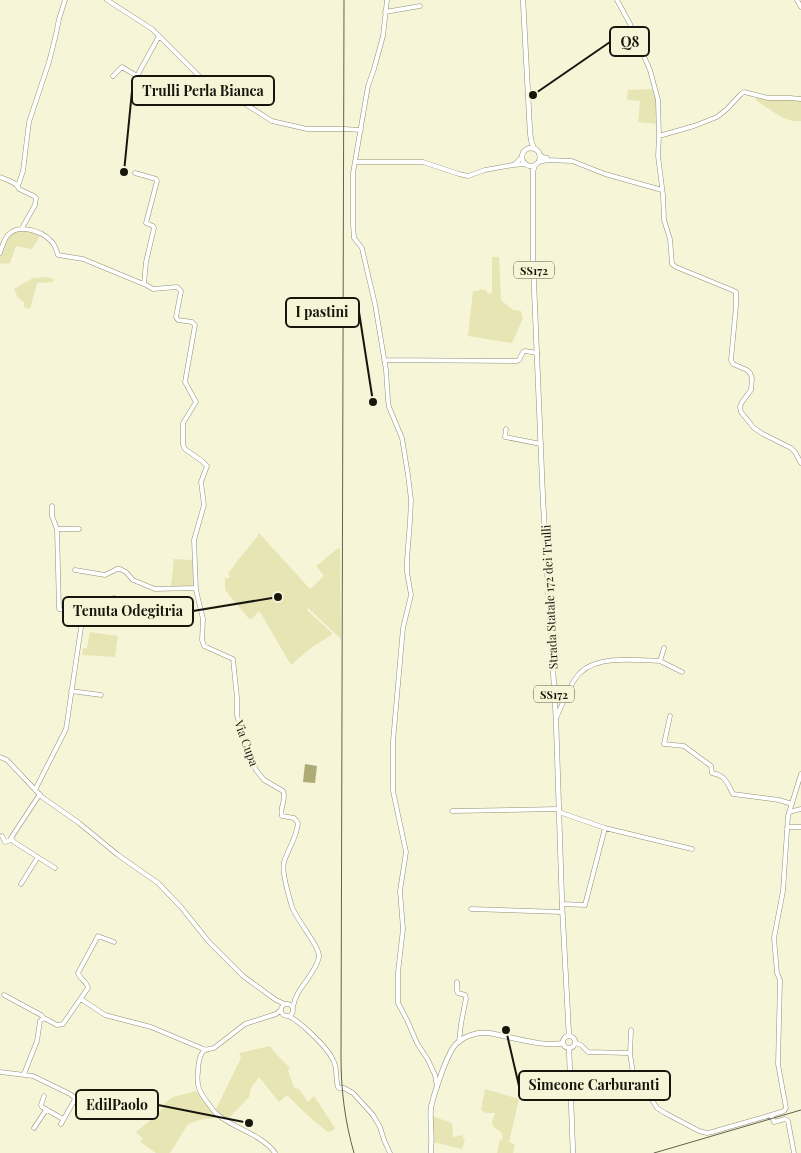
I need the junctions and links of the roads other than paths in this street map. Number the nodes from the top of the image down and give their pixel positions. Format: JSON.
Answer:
{"nodes":[{"id":1,"x":65,"y":0,"type":"edge"},
{"id":2,"x":107,"y":0,"type":"edge"},
{"id":3,"x":387,"y":0,"type":"edge"},
{"id":4,"x":523,"y":0,"type":"edge"},
{"id":5,"x":618,"y":0,"type":"edge"},
{"id":6,"x":798,"y":0,"type":"edge"},
{"id":7,"x":420,"y":6,"type":"dead end"},
{"id":8,"x":801,"y":7,"type":"edge"},
{"id":9,"x":385,"y":12,"type":"junction"},
{"id":10,"x":159,"y":36,"type":"junction"},
{"id":11,"x":113,"y":76,"type":"dead end"},
{"id":12,"x":801,"y":99,"type":"edge"},
{"id":13,"x":361,"y":130,"type":"junction"},
{"id":14,"x":659,"y":136,"type":"junction"},
{"id":15,"x":531,"y":140,"type":"junction"},
{"id":16,"x":528,"y":149,"type":"junction"},
{"id":17,"x":534,"y":149,"type":"junction"},
{"id":18,"x":540,"y":154,"type":"junction"},
{"id":19,"x":522,"y":157,"type":"junction"},
{"id":20,"x":552,"y":160,"type":"junction"},
{"id":21,"x":355,"y":162,"type":"junction"},
{"id":22,"x":537,"y":164,"type":"junction"},
{"id":23,"x":513,"y":165,"type":"junction"},
{"id":24,"x":527,"y":165,"type":"junction"},
{"id":25,"x":135,"y":172,"type":"dead end"},
{"id":26,"x":0,"y":177,"type":"edge"},
{"id":27,"x":18,"y":186,"type":"junction"},
{"id":28,"x":533,"y":188,"type":"junction"},
{"id":29,"x":662,"y":190,"type":"junction"},
{"id":30,"x":22,"y":228,"type":"junction"},
{"id":31,"x":0,"y":253,"type":"edge"},
{"id":32,"x":144,"y":284,"type":"junction"},
{"id":33,"x":537,"y":353,"type":"junction"},
{"id":34,"x":384,"y":360,"type":"junction"},
{"id":35,"x":506,"y":429,"type":"dead end"},
{"id":36,"x":541,"y":444,"type":"junction"},
{"id":37,"x":801,"y":464,"type":"edge"},
{"id":38,"x":52,"y":506,"type":"dead end"},
{"id":39,"x":57,"y":529,"type":"junction"},
{"id":40,"x":79,"y":529,"type":"dead end"},
{"id":41,"x":75,"y":570,"type":"dead end"},
{"id":42,"x":196,"y":588,"type":"junction"},
{"id":43,"x":114,"y":598,"type":"dead end"},
{"id":44,"x":83,"y":614,"type":"junction"},
{"id":45,"x":664,"y":648,"type":"dead end"},
{"id":46,"x":660,"y":661,"type":"junction"},
{"id":47,"x":682,"y":672,"type":"dead end"},
{"id":48,"x":71,"y":691,"type":"junction"},
{"id":49,"x":101,"y":695,"type":"dead end"},
{"id":50,"x":670,"y":716,"type":"dead end"},
{"id":51,"x":556,"y":720,"type":"junction"},
{"id":52,"x":0,"y":757,"type":"edge"},
{"id":53,"x":801,"y":774,"type":"edge"},
{"id":54,"x":35,"y":790,"type":"junction"},
{"id":55,"x":40,"y":794,"type":"junction"},
{"id":56,"x":792,"y":804,"type":"junction"},
{"id":57,"x":801,"y":809,"type":"edge"},
{"id":58,"x":558,"y":811,"type":"junction"},
{"id":59,"x":452,"y":812,"type":"dead end"},
{"id":60,"x":789,"y":812,"type":"junction"},
{"id":61,"x":788,"y":827,"type":"junction"},
{"id":62,"x":801,"y":827,"type":"edge"},
{"id":63,"x":605,"y":828,"type":"junction"},
{"id":64,"x":2,"y":836,"type":"dead end"},
{"id":65,"x":11,"y":840,"type":"junction"},
{"id":66,"x":692,"y":849,"type":"dead end"},
{"id":67,"x":38,"y":858,"type":"junction"},
{"id":68,"x":55,"y":868,"type":"dead end"},
{"id":69,"x":21,"y":884,"type":"dead end"},
{"id":70,"x":562,"y":904,"type":"junction"},
{"id":71,"x":471,"y":909,"type":"dead end"},
{"id":72,"x":562,"y":912,"type":"junction"},
{"id":73,"x":114,"y":942,"type":"dead end"},
{"id":74,"x":457,"y":982,"type":"dead end"},
{"id":75,"x":4,"y":995,"type":"dead end"},
{"id":76,"x":81,"y":999,"type":"junction"},
{"id":77,"x":295,"y":999,"type":"junction"},
{"id":78,"x":276,"y":1000,"type":"junction"},
{"id":79,"x":287,"y":1004,"type":"junction"},
{"id":80,"x":293,"y":1010,"type":"junction"},
{"id":81,"x":284,"y":1012,"type":"junction"},
{"id":82,"x":44,"y":1018,"type":"junction"},
{"id":83,"x":296,"y":1020,"type":"junction"},
{"id":84,"x":631,"y":1030,"type":"dead end"},
{"id":85,"x":569,"y":1036,"type":"junction"},
{"id":86,"x":458,"y":1042,"type":"junction"},
{"id":87,"x":575,"y":1042,"type":"junction"},
{"id":88,"x":563,"y":1043,"type":"junction"},
{"id":89,"x":569,"y":1048,"type":"junction"},
{"id":90,"x":206,"y":1050,"type":"junction"},
{"id":91,"x":630,"y":1054,"type":"junction"},
{"id":92,"x":0,"y":1072,"type":"edge"},
{"id":93,"x":24,"y":1074,"type":"junction"},
{"id":94,"x":437,"y":1087,"type":"junction"},
{"id":95,"x":44,"y":1096,"type":"dead end"},
{"id":96,"x":46,"y":1110,"type":"junction"},
{"id":97,"x":771,"y":1115,"type":"junction"},
{"id":98,"x":34,"y":1128,"type":"dead end"},
{"id":99,"x":275,"y":1153,"type":"edge"},
{"id":100,"x":390,"y":1153,"type":"edge"},
{"id":101,"x":432,"y":1153,"type":"edge"},
{"id":102,"x":573,"y":1153,"type":"edge"},
{"id":103,"x":794,"y":1153,"type":"edge"}],
"edges":[{"from":1,"to":27,"type":"street"},
{"from":2,"to":10,"type":"street"},
{"from":3,"to":9,"type":"street"},
{"from":4,"to":15,"type":"main road"},
{"from":5,"to":14,"type":"street"},
{"from":6,"to":8,"type":"street"},
{"from":7,"to":9,"type":"street"},
{"from":9,"to":13,"type":"street"},
{"from":10,"to":11,"type":"street"},
{"from":10,"to":13,"type":"street"},
{"from":12,"to":14,"type":"street"},
{"from":13,"to":21,"type":"street"},
{"from":14,"to":29,"type":"street"},
{"from":15,"to":16,"type":"main road"},
{"from":15,"to":17,"type":"main road"},
{"from":16,"to":17,"type":"main road"},
{"from":16,"to":19,"type":"main road"},
{"from":17,"to":18,"type":"main road"},
{"from":18,"to":20,"type":"street"},
{"from":18,"to":22,"type":"main road","name":"Strada Statale 172 dei Trulli"},
{"from":19,"to":23,"type":"street"},
{"from":19,"to":24,"type":"main road","name":"Strada Statale 172 dei Trulli"},
{"from":20,"to":22,"type":"street"},
{"from":20,"to":29,"type":"street"},
{"from":21,"to":23,"type":"street"},
{"from":21,"to":34,"type":"street"},
{"from":22,"to":24,"type":"main road"},
{"from":22,"to":28,"type":"main road","name":"Strada Statale 172 dei Trulli","number":"SS172"},
{"from":23,"to":24,"type":"street"},
{"from":24,"to":28,"type":"main road","name":"Strada Statale 172 dei Trulli"},
{"from":25,"to":32,"type":"street"},
{"from":26,"to":27,"type":"street"},
{"from":27,"to":30,"type":"street"},
{"from":28,"to":33,"type":"main road","name":"Strada Statale 172 dei Trulli","number":"SS172"},
{"from":29,"to":37,"type":"street"},
{"from":30,"to":31,"type":"street"},
{"from":30,"to":32,"type":"street"},
{"from":32,"to":42,"type":"street","name":"Via Cupa"},
{"from":33,"to":34,"type":"street"},
{"from":33,"to":36,"type":"main road","name":"Strada Statale 172 dei Trulli","number":"SS172"},
{"from":34,"to":94,"type":"street"},
{"from":35,"to":36,"type":"street"},
{"from":36,"to":51,"type":"main road","name":"Strada Statale 172 dei Trulli","number":"SS172"},
{"from":38,"to":39,"type":"street"},
{"from":39,"to":40,"type":"street"},
{"from":39,"to":44,"type":"street"},
{"from":41,"to":42,"type":"street"},
{"from":42,"to":77,"type":"street","name":"Via Cupa"},
{"from":43,"to":44,"type":"street"},
{"from":44,"to":48,"type":"street"},
{"from":45,"to":46,"type":"street"},
{"from":46,"to":47,"type":"street"},
{"from":46,"to":51,"type":"street"},
{"from":48,"to":49,"type":"street"},
{"from":48,"to":54,"type":"street"},
{"from":50,"to":56,"type":"street"},
{"from":51,"to":58,"type":"main road","name":"Strada Statale 172 dei Trulli","number":"SS172"},
{"from":52,"to":54,"type":"street"},
{"from":53,"to":56,"type":"street"},
{"from":54,"to":55,"type":"street"},
{"from":55,"to":65,"type":"street"},
{"from":55,"to":78,"type":"street"},
{"from":56,"to":60,"type":"street"},
{"from":57,"to":60,"type":"street"},
{"from":58,"to":59,"type":"street"},
{"from":58,"to":63,"type":"street"},
{"from":58,"to":70,"type":"main road","name":"Strada Statale 172 dei Trulli","number":"SS172"},
{"from":60,"to":61,"type":"street"},
{"from":61,"to":62,"type":"street"},
{"from":61,"to":97,"type":"street"},
{"from":63,"to":66,"type":"street"},
{"from":63,"to":70,"type":"street"},
{"from":64,"to":65,"type":"street"},
{"from":65,"to":67,"type":"street"},
{"from":67,"to":68,"type":"street"},
{"from":67,"to":69,"type":"street"},
{"from":70,"to":72,"type":"main road","name":"Strada Statale 172 dei Trulli","number":"SS172"},
{"from":71,"to":72,"type":"street"},
{"from":72,"to":85,"type":"main road","name":"Strada Statale 172 dei Trulli","number":"SS172"},
{"from":73,"to":76,"type":"street"},
{"from":74,"to":86,"type":"street"},
{"from":75,"to":82,"type":"street"},
{"from":76,"to":82,"type":"street"},
{"from":76,"to":90,"type":"street"},
{"from":77,"to":79,"type":"street"},
{"from":77,"to":80,"type":"street"},
{"from":78,"to":79,"type":"street"},
{"from":78,"to":81,"type":"street"},
{"from":79,"to":80,"type":"street"},
{"from":79,"to":81,"type":"street"},
{"from":80,"to":81,"type":"street"},
{"from":80,"to":83,"type":"street"},
{"from":81,"to":83,"type":"street"},
{"from":81,"to":90,"type":"street"},
{"from":82,"to":93,"type":"street"},
{"from":83,"to":100,"type":"street"},
{"from":84,"to":91,"type":"street"},
{"from":85,"to":87,"type":"main road"},
{"from":85,"to":88,"type":"main road"},
{"from":86,"to":88,"type":"main road"},
{"from":86,"to":94,"type":"main road"},
{"from":87,"to":89,"type":"main road"},
{"from":87,"to":91,"type":"street"},
{"from":88,"to":89,"type":"main road"},
{"from":89,"to":102,"type":"main road"},
{"from":90,"to":99,"type":"street"},
{"from":91,"to":97,"type":"street"},
{"from":92,"to":93,"type":"street"},
{"from":93,"to":96,"type":"street"},
{"from":94,"to":101,"type":"main road"},
{"from":95,"to":96,"type":"street"},
{"from":96,"to":98,"type":"street"},
{"from":97,"to":103,"type":"street"}]}
